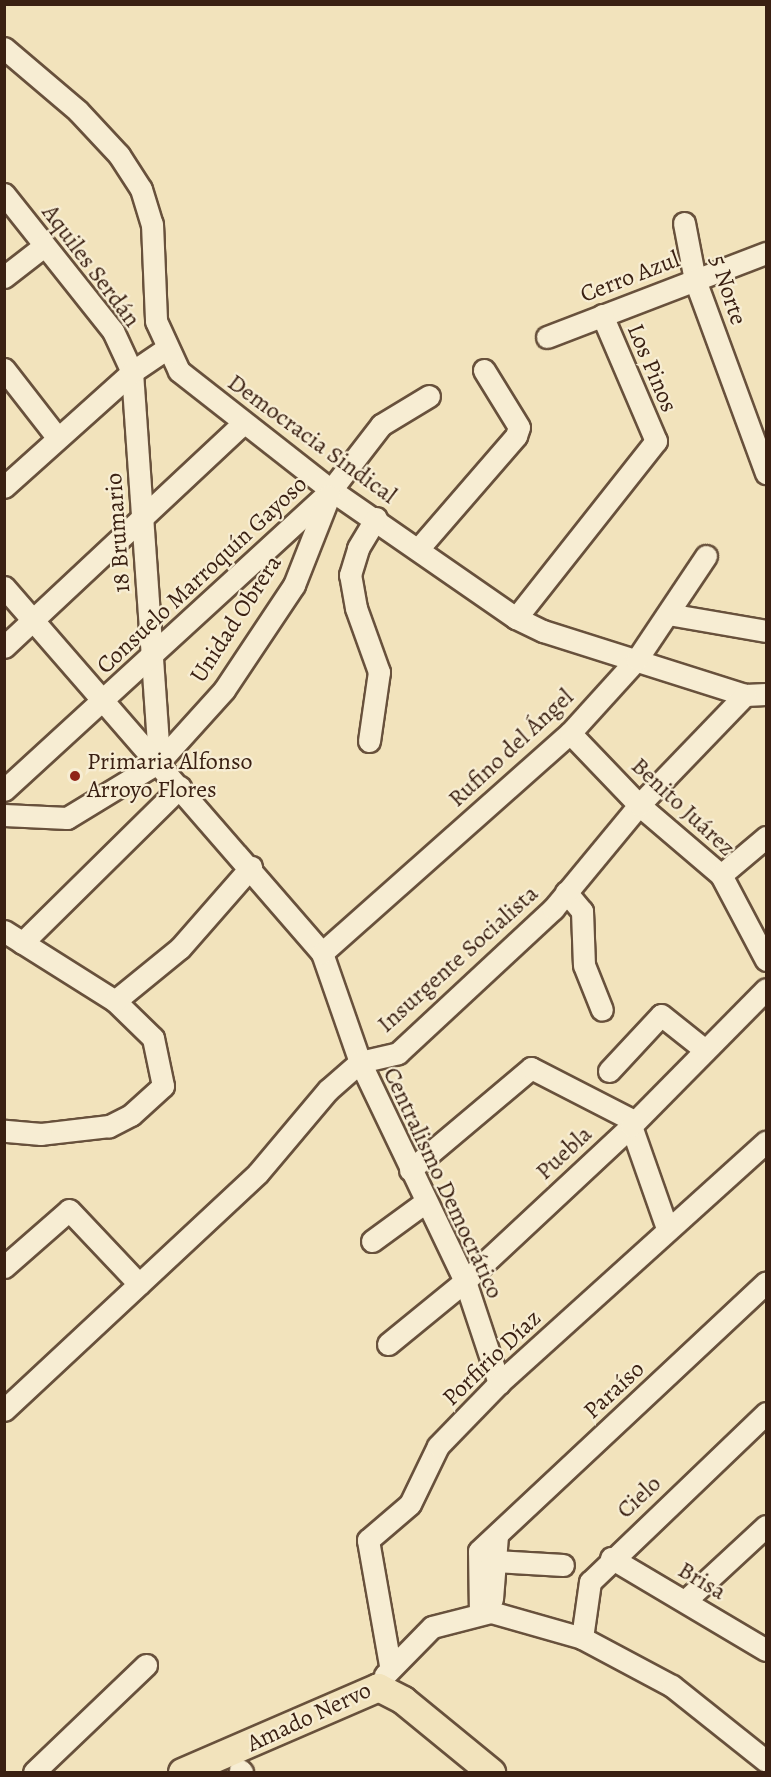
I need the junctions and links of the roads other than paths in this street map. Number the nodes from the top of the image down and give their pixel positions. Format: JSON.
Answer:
{"nodes":[{"id":1,"x":4,"y":48,"type":"edge"},
{"id":2,"x":4,"y":194,"type":"edge"},
{"id":3,"x":684,"y":223,"type":"dead end"},
{"id":4,"x":44,"y":246,"type":"junction"},
{"id":5,"x":766,"y":253,"type":"edge"},
{"id":6,"x":4,"y":276,"type":"edge"},
{"id":7,"x":694,"y":280,"type":"junction"},
{"id":8,"x":602,"y":315,"type":"junction"},
{"id":9,"x":547,"y":337,"type":"dead end"},
{"id":10,"x":166,"y":349,"type":"junction"},
{"id":11,"x":4,"y":369,"type":"edge"},
{"id":12,"x":484,"y":370,"type":"dead end"},
{"id":13,"x":132,"y":372,"type":"junction"},
{"id":14,"x":429,"y":396,"type":"dead end"},
{"id":15,"x":243,"y":423,"type":"junction"},
{"id":16,"x":57,"y":437,"type":"junction"},
{"id":17,"x":766,"y":473,"type":"edge"},
{"id":18,"x":4,"y":487,"type":"edge"},
{"id":19,"x":332,"y":489,"type":"junction"},
{"id":20,"x":142,"y":517,"type":"junction"},
{"id":21,"x":376,"y":519,"type":"junction"},
{"id":22,"x":419,"y":548,"type":"junction"},
{"id":23,"x":706,"y":556,"type":"dead end"},
{"id":24,"x":4,"y":587,"type":"edge"},
{"id":25,"x":668,"y":614,"type":"junction"},
{"id":26,"x":516,"y":618,"type":"junction"},
{"id":27,"x":32,"y":620,"type":"junction"},
{"id":28,"x":766,"y":631,"type":"edge"},
{"id":29,"x":4,"y":647,"type":"edge"},
{"id":30,"x":152,"y":658,"type":"junction"},
{"id":31,"x":637,"y":659,"type":"junction"},
{"id":32,"x":766,"y":693,"type":"edge"},
{"id":33,"x":745,"y":695,"type":"junction"},
{"id":34,"x":103,"y":703,"type":"junction"},
{"id":35,"x":570,"y":733,"type":"junction"},
{"id":36,"x":369,"y":741,"type":"dead end"},
{"id":37,"x":159,"y":762,"type":"junction"},
{"id":38,"x":180,"y":787,"type":"junction"},
{"id":39,"x":4,"y":790,"type":"edge"},
{"id":40,"x":639,"y":805,"type":"junction"},
{"id":41,"x":4,"y":815,"type":"edge"},
{"id":42,"x":766,"y":837,"type":"edge"},
{"id":43,"x":251,"y":867,"type":"junction"},
{"id":44,"x":721,"y":875,"type":"junction"},
{"id":45,"x":566,"y":892,"type":"junction"},
{"id":46,"x":13,"y":937,"type":"edge"},
{"id":47,"x":322,"y":953,"type":"junction"},
{"id":48,"x":766,"y":960,"type":"edge"},
{"id":49,"x":766,"y":989,"type":"edge"},
{"id":50,"x":115,"y":1001,"type":"junction"},
{"id":51,"x":602,"y":1010,"type":"dead end"},
{"id":52,"x":705,"y":1050,"type":"junction"},
{"id":53,"x":360,"y":1062,"type":"junction"},
{"id":54,"x":609,"y":1071,"type":"dead end"},
{"id":55,"x":633,"y":1124,"type":"junction"},
{"id":56,"x":4,"y":1131,"type":"edge"},
{"id":57,"x":766,"y":1143,"type":"edge"},
{"id":58,"x":410,"y":1170,"type":"junction"},
{"id":59,"x":424,"y":1203,"type":"junction"},
{"id":60,"x":668,"y":1228,"type":"junction"},
{"id":61,"x":372,"y":1241,"type":"dead end"},
{"id":62,"x":4,"y":1267,"type":"edge"},
{"id":63,"x":465,"y":1281,"type":"junction"},
{"id":64,"x":766,"y":1282,"type":"edge"},
{"id":65,"x":139,"y":1284,"type":"junction"},
{"id":66,"x":388,"y":1344,"type":"dead end"},
{"id":67,"x":499,"y":1383,"type":"junction"},
{"id":68,"x":4,"y":1410,"type":"edge"},
{"id":69,"x":766,"y":1413,"type":"edge"},
{"id":70,"x":766,"y":1526,"type":"edge"},
{"id":71,"x":497,"y":1536,"type":"junction"},
{"id":72,"x":611,"y":1558,"type":"junction"},
{"id":73,"x":495,"y":1561,"type":"junction"},
{"id":74,"x":563,"y":1565,"type":"dead end"},
{"id":75,"x":686,"y":1600,"type":"junction"},
{"id":76,"x":486,"y":1612,"type":"junction"},
{"id":77,"x":582,"y":1638,"type":"junction"},
{"id":78,"x":766,"y":1649,"type":"edge"},
{"id":79,"x":146,"y":1665,"type":"dead end"},
{"id":80,"x":384,"y":1676,"type":"junction"},
{"id":81,"x":766,"y":1761,"type":"edge"},
{"id":82,"x":236,"y":1766,"type":"edge"},
{"id":83,"x":34,"y":1773,"type":"edge"},
{"id":84,"x":182,"y":1773,"type":"edge"},
{"id":85,"x":205,"y":1773,"type":"edge"},
{"id":86,"x":491,"y":1773,"type":"edge"}],
"edges":[{"from":1,"to":10,"type":"street","name":"Democracia Sindical"},
{"from":2,"to":4,"type":"street","name":"Aquiles Serdán"},
{"from":3,"to":7,"type":"street","name":"5 Norte"},
{"from":4,"to":6,"type":"street"},
{"from":4,"to":13,"type":"street","name":"Aquiles Serdán"},
{"from":5,"to":7,"type":"street","name":"Cerro Azul"},
{"from":7,"to":8,"type":"street","name":"Cerro Azul"},
{"from":7,"to":17,"type":"street","name":"5 Norte"},
{"from":8,"to":9,"type":"street","name":"Cerro Azul"},
{"from":8,"to":26,"type":"street","name":"Los Pinos"},
{"from":10,"to":13,"type":"street"},
{"from":10,"to":15,"type":"street","name":"Democracia Sindical"},
{"from":11,"to":16,"type":"street"},
{"from":12,"to":22,"type":"street"},
{"from":13,"to":16,"type":"street"},
{"from":13,"to":20,"type":"street","name":"18 Brumario"},
{"from":14,"to":19,"type":"street","name":"Consuelo Marroquín Gayoso"},
{"from":15,"to":19,"type":"street","name":"Democracia Sindical"},
{"from":15,"to":20,"type":"street"},
{"from":16,"to":18,"type":"street"},
{"from":19,"to":21,"type":"street","name":"Democracia Sindical"},
{"from":19,"to":30,"type":"street","name":"Consuelo Marroquín Gayoso"},
{"from":19,"to":37,"type":"street","name":"Unidad Obrera"},
{"from":20,"to":27,"type":"street"},
{"from":20,"to":30,"type":"street","name":"18 Brumario"},
{"from":21,"to":22,"type":"street","name":"Democracia Sindical"},
{"from":21,"to":36,"type":"street"},
{"from":22,"to":26,"type":"street","name":"Democracia Sindical"},
{"from":23,"to":25,"type":"street","name":"Rufino del Ángel"},
{"from":24,"to":27,"type":"street","name":"Centralismo Democrático"},
{"from":25,"to":28,"type":"street"},
{"from":25,"to":31,"type":"street","name":"Rufino del Ángel"},
{"from":26,"to":31,"type":"street","name":"Democracia Sindical"},
{"from":27,"to":29,"type":"street"},
{"from":27,"to":34,"type":"street","name":"Centralismo Democrático"},
{"from":30,"to":34,"type":"street","name":"Consuelo Marroquín Gayoso"},
{"from":30,"to":37,"type":"street","name":"18 Brumario"},
{"from":31,"to":33,"type":"street","name":"Democracia Sindical"},
{"from":31,"to":35,"type":"street","name":"Rufino del Ángel"},
{"from":32,"to":33,"type":"street","name":"Democracia Sindical"},
{"from":33,"to":40,"type":"street","name":"Insurgente Socialista"},
{"from":34,"to":37,"type":"street","name":"Centralismo Democrático"},
{"from":34,"to":39,"type":"street","name":"Consuelo Marroquín Gayoso"},
{"from":35,"to":40,"type":"street","name":"Benito Juárez"},
{"from":35,"to":47,"type":"street","name":"Rufino del Ángel"},
{"from":37,"to":38,"type":"street","name":"Centralismo Democrático"},
{"from":37,"to":41,"type":"street","name":"Unidad Obrera"},
{"from":38,"to":43,"type":"street","name":"Centralismo Democrático"},
{"from":38,"to":46,"type":"street"},
{"from":40,"to":44,"type":"street","name":"Benito Juárez"},
{"from":40,"to":45,"type":"street","name":"Insurgente Socialista"},
{"from":42,"to":44,"type":"street"},
{"from":43,"to":47,"type":"street","name":"Centralismo Democrático"},
{"from":43,"to":50,"type":"street"},
{"from":44,"to":48,"type":"street","name":"Benito Juárez"},
{"from":45,"to":51,"type":"street"},
{"from":45,"to":53,"type":"street","name":"Insurgente Socialista"},
{"from":46,"to":50,"type":"street"},
{"from":47,"to":53,"type":"street","name":"Centralismo Democrático"},
{"from":49,"to":52,"type":"street","name":"Puebla"},
{"from":50,"to":56,"type":"street"},
{"from":52,"to":54,"type":"street"},
{"from":52,"to":55,"type":"street","name":"Puebla"},
{"from":53,"to":58,"type":"street","name":"Centralismo Democrático"},
{"from":53,"to":65,"type":"street","name":"Insurgente Socialista"},
{"from":55,"to":58,"type":"street"},
{"from":55,"to":60,"type":"street"},
{"from":55,"to":63,"type":"street","name":"Puebla"},
{"from":57,"to":60,"type":"street","name":"Porfirio Díaz"},
{"from":58,"to":59,"type":"street","name":"Centralismo Democrático"},
{"from":59,"to":61,"type":"street"},
{"from":59,"to":63,"type":"street","name":"Centralismo Democrático"},
{"from":60,"to":67,"type":"street","name":"Porfirio Díaz"},
{"from":62,"to":65,"type":"street"},
{"from":63,"to":66,"type":"street","name":"Puebla"},
{"from":63,"to":67,"type":"street","name":"Centralismo Democrático"},
{"from":64,"to":71,"type":"street","name":"Paraíso"},
{"from":65,"to":68,"type":"street","name":"Insurgente Socialista"},
{"from":67,"to":80,"type":"street","name":"Porfirio Díaz"},
{"from":69,"to":72,"type":"street","name":"Cielo"},
{"from":70,"to":75,"type":"street"},
{"from":71,"to":73,"type":"street"},
{"from":71,"to":76,"type":"street","name":"Paraíso"},
{"from":72,"to":75,"type":"street","name":"Brisa"},
{"from":72,"to":77,"type":"street","name":"Cielo"},
{"from":73,"to":74,"type":"street"},
{"from":73,"to":76,"type":"street"},
{"from":75,"to":78,"type":"street","name":"Brisa"},
{"from":76,"to":77,"type":"street"},
{"from":76,"to":80,"type":"street","name":"Amado Nervo"},
{"from":77,"to":81,"type":"street"},
{"from":79,"to":83,"type":"street"},
{"from":80,"to":82,"type":"main road","name":"Amado Nervo"},
{"from":80,"to":86,"type":"main road"},
{"from":82,"to":84,"type":"main road","name":"Amado Nervo"},
{"from":82,"to":85,"type":"street"}]}
